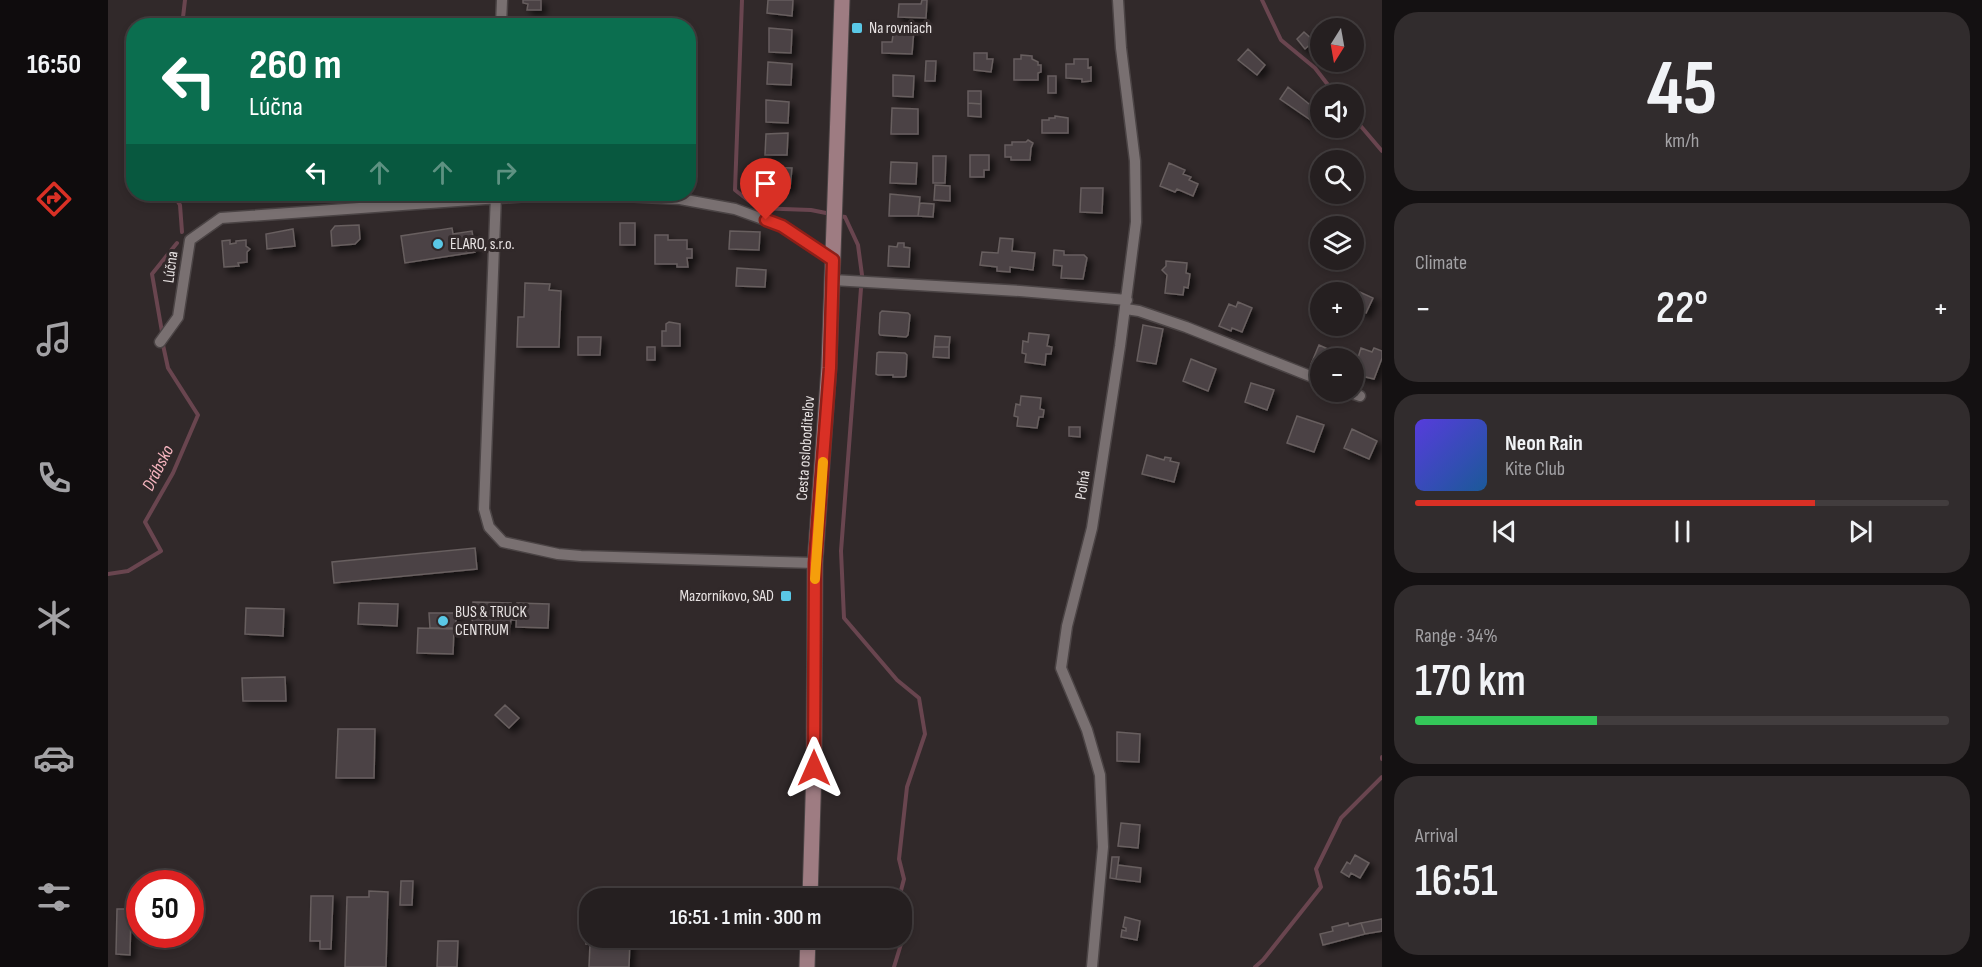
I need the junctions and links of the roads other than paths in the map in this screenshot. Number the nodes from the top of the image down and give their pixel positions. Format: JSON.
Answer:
{"nodes":[{"id":1,"x":502,"y":0,"type":"edge"},
{"id":2,"x":842,"y":0,"type":"edge"},
{"id":3,"x":1118,"y":0,"type":"edge"},
{"id":4,"x":501,"y":18,"type":"edge"},
{"id":5,"x":434,"y":201,"type":"edge"},
{"id":6,"x":496,"y":201,"type":"edge"},
{"id":7,"x":691,"y":201,"type":"edge"},
{"id":8,"x":833,"y":260,"type":"junction"},
{"id":9,"x":833,"y":280,"type":"junction"},
{"id":10,"x":1126,"y":304,"type":"junction"},
{"id":11,"x":160,"y":342,"type":"dead end"},
{"id":12,"x":1310,"y":376,"type":"edge"},
{"id":13,"x":815,"y":563,"type":"junction"},
{"id":14,"x":810,"y":888,"type":"edge"},
{"id":15,"x":808,"y":948,"type":"edge"},
{"id":16,"x":807,"y":967,"type":"edge"},
{"id":17,"x":1092,"y":967,"type":"edge"}],
"edges":[{"from":1,"to":4,"type":"street"},
{"from":2,"to":8,"type":"main road","name":"Cesta osloboditeľov"},
{"from":3,"to":10,"type":"street","name":"Poľná"},
{"from":5,"to":11,"type":"street","name":"Lúčna"},
{"from":6,"to":13,"type":"street"},
{"from":7,"to":8,"type":"street"},
{"from":8,"to":9,"type":"main road","name":"Cesta osloboditeľov"},
{"from":9,"to":10,"type":"street"},
{"from":9,"to":13,"type":"main road","name":"Cesta osloboditeľov"},
{"from":10,"to":12,"type":"street"},
{"from":10,"to":17,"type":"street","name":"Poľná"},
{"from":13,"to":14,"type":"main road","name":"Cesta osloboditeľov"},
{"from":15,"to":16,"type":"main road"}]}
